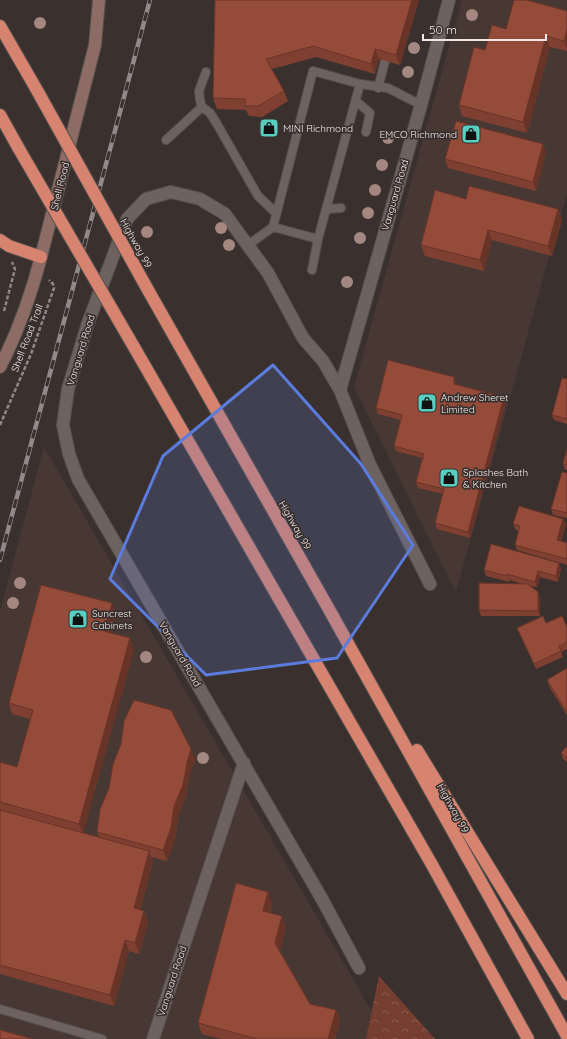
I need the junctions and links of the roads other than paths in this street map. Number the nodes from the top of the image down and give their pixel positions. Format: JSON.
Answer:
{"nodes":[{"id":1,"x":99,"y":0,"type":"edge"},
{"id":2,"x":449,"y":0,"type":"edge"},
{"id":3,"x":0,"y":26,"type":"edge"},
{"id":4,"x":385,"y":61,"type":"edge"},
{"id":5,"x":206,"y":72,"type":"dead end"},
{"id":6,"x":360,"y":84,"type":"junction"},
{"id":7,"x":378,"y":88,"type":"junction"},
{"id":8,"x":356,"y":101,"type":"junction"},
{"id":9,"x":421,"y":105,"type":"junction"},
{"id":10,"x":202,"y":107,"type":"junction"},
{"id":11,"x":0,"y":115,"type":"edge"},
{"id":12,"x":366,"y":132,"type":"dead end"},
{"id":13,"x":166,"y":140,"type":"dead end"},
{"id":14,"x":341,"y":208,"type":"dead end"},
{"id":15,"x":327,"y":209,"type":"junction"},
{"id":16,"x":276,"y":213,"type":"junction"},
{"id":17,"x":273,"y":227,"type":"junction"},
{"id":18,"x":318,"y":239,"type":"junction"},
{"id":19,"x":0,"y":240,"type":"edge"},
{"id":20,"x":248,"y":245,"type":"junction"},
{"id":21,"x":41,"y":257,"type":"junction"},
{"id":22,"x":312,"y":270,"type":"dead end"},
{"id":23,"x":0,"y":367,"type":"edge"},
{"id":24,"x":340,"y":390,"type":"junction"},
{"id":25,"x":430,"y":584,"type":"dead end"},
{"id":26,"x":326,"y":604,"type":"junction"},
{"id":27,"x":244,"y":764,"type":"junction"},
{"id":28,"x":431,"y":863,"type":"junction"},
{"id":29,"x":359,"y":968,"type":"dead end"},
{"id":30,"x":567,"y":994,"type":"edge"},
{"id":31,"x":0,"y":1009,"type":"edge"},
{"id":32,"x":567,"y":1036,"type":"edge"},
{"id":33,"x":102,"y":1039,"type":"edge"},
{"id":34,"x":153,"y":1039,"type":"edge"},
{"id":35,"x":519,"y":1039,"type":"edge"},
{"id":36,"x":528,"y":1039,"type":"edge"}],
"edges":[{"from":1,"to":21,"type":"main road","name":"Shell Road"},
{"from":2,"to":9,"type":"street","name":"Vanguard Road"},
{"from":3,"to":26,"type":"highway","name":"Highway 99","bridge":true},
{"from":4,"to":7,"type":"lane"},
{"from":5,"to":10,"type":"lane"},
{"from":6,"to":7,"type":"lane"},
{"from":6,"to":8,"type":"lane"},
{"from":6,"to":16,"type":"lane"},
{"from":7,"to":9,"type":"lane"},
{"from":8,"to":12,"type":"lane"},
{"from":8,"to":15,"type":"lane"},
{"from":9,"to":24,"type":"street","name":"Vanguard Road"},
{"from":10,"to":13,"type":"lane"},
{"from":10,"to":16,"type":"lane"},
{"from":11,"to":28,"type":"highway","bridge":true},
{"from":14,"to":15,"type":"lane"},
{"from":15,"to":18,"type":"lane"},
{"from":16,"to":17,"type":"lane"},
{"from":17,"to":18,"type":"lane"},
{"from":17,"to":20,"type":"lane"},
{"from":18,"to":22,"type":"lane"},
{"from":19,"to":21,"type":"highway"},
{"from":20,"to":24,"type":"street","name":"Vanguard Road"},
{"from":20,"to":27,"type":"street","name":"Vanguard Road"},
{"from":21,"to":23,"type":"main road","name":"Shell Road"},
{"from":24,"to":25,"type":"street","name":"Vanguard Road"},
{"from":26,"to":30,"type":"highway"},
{"from":26,"to":32,"type":"highway","name":"Highway 99"},
{"from":27,"to":29,"type":"street","name":"Vanguard Road"},
{"from":27,"to":34,"type":"street","name":"Vanguard Road"},
{"from":28,"to":35,"type":"highway"},
{"from":28,"to":36,"type":"highway"},
{"from":31,"to":33,"type":"lane"}]}
